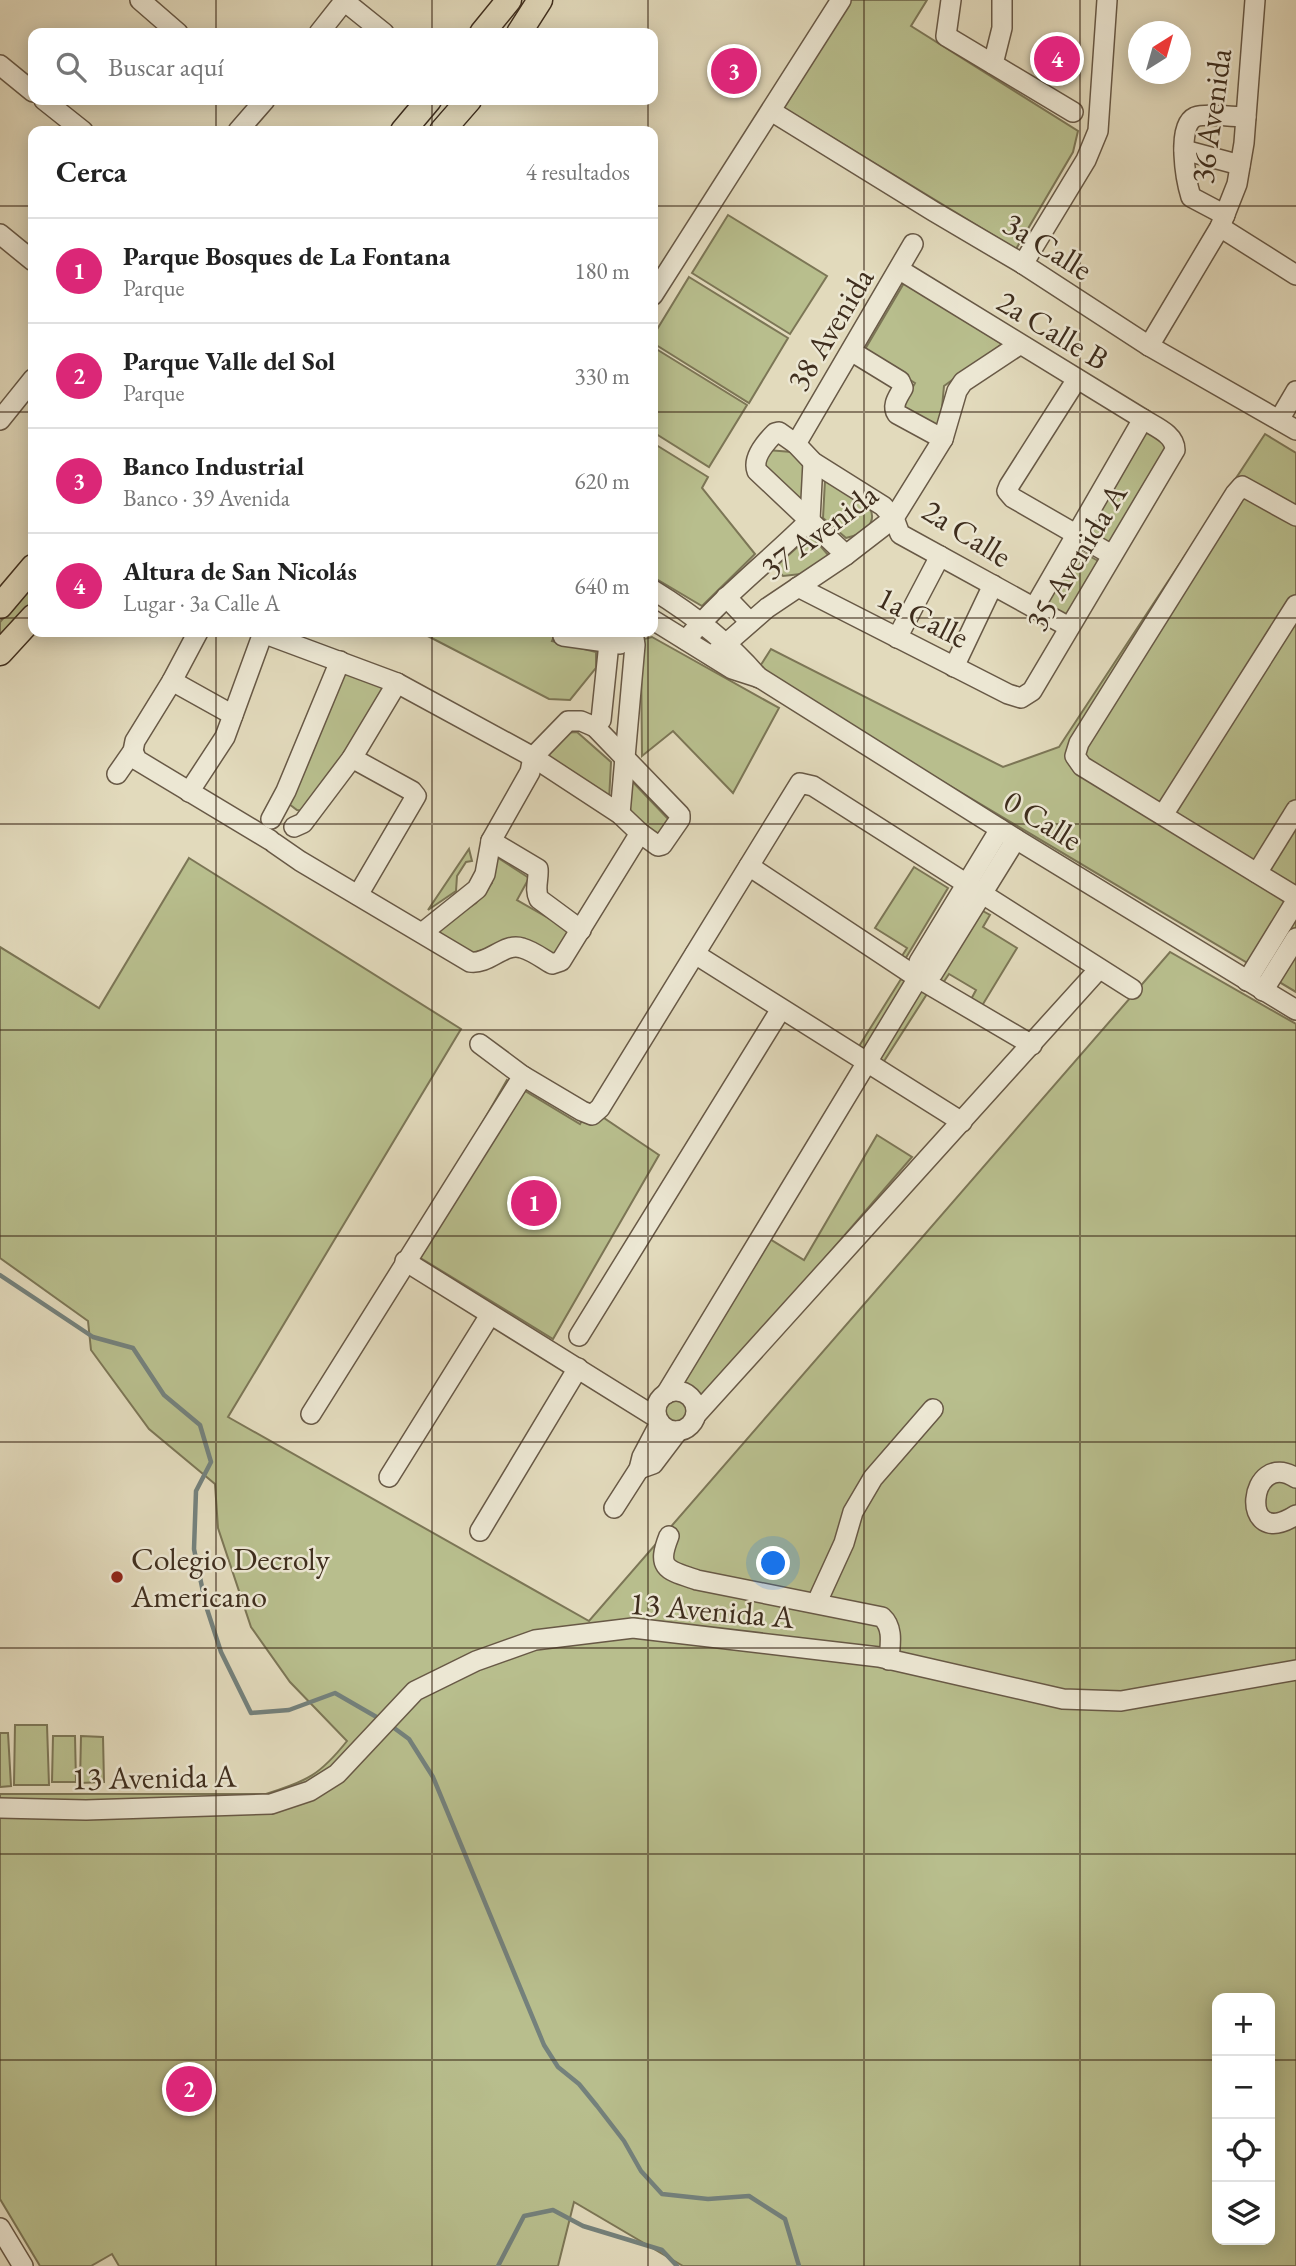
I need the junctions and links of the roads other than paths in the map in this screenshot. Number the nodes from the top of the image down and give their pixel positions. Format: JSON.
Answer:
{"nodes":[{"id":1,"x":139,"y":0,"type":"edge"},
{"id":2,"x":509,"y":0,"type":"edge"},
{"id":3,"x":540,"y":0,"type":"edge"},
{"id":4,"x":841,"y":0,"type":"edge"},
{"id":5,"x":951,"y":0,"type":"edge"},
{"id":6,"x":1002,"y":0,"type":"edge"},
{"id":7,"x":1107,"y":0,"type":"edge"},
{"id":8,"x":1255,"y":0,"type":"edge"},
{"id":9,"x":345,"y":1,"type":"edge"},
{"id":10,"x":172,"y":28,"type":"edge"},
{"id":11,"x":324,"y":28,"type":"edge"},
{"id":12,"x":378,"y":28,"type":"edge"},
{"id":13,"x":486,"y":28,"type":"edge"},
{"id":14,"x":522,"y":28,"type":"edge"},
{"id":15,"x":993,"y":64,"type":"junction"},
{"id":16,"x":0,"y":65,"type":"edge"},
{"id":17,"x":28,"y":88,"type":"edge"},
{"id":18,"x":50,"y":105,"type":"edge"},
{"id":19,"x":258,"y":105,"type":"edge"},
{"id":20,"x":425,"y":105,"type":"edge"},
{"id":21,"x":464,"y":105,"type":"edge"},
{"id":22,"x":771,"y":111,"type":"junction"},
{"id":23,"x":1073,"y":112,"type":"dead end"},
{"id":24,"x":1246,"y":117,"type":"junction"},
{"id":25,"x":77,"y":126,"type":"edge"},
{"id":26,"x":242,"y":126,"type":"edge"},
{"id":27,"x":407,"y":126,"type":"edge"},
{"id":28,"x":446,"y":126,"type":"edge"},
{"id":29,"x":1184,"y":150,"type":"junction"},
{"id":30,"x":1240,"y":165,"type":"junction"},
{"id":31,"x":1222,"y":221,"type":"junction"},
{"id":32,"x":0,"y":234,"type":"edge"},
{"id":33,"x":914,"y":244,"type":"dead end"},
{"id":34,"x":28,"y":257,"type":"edge"},
{"id":35,"x":1023,"y":264,"type":"junction"},
{"id":36,"x":900,"y":270,"type":"junction"},
{"id":37,"x":1296,"y":275,"type":"edge"},
{"id":38,"x":658,"y":287,"type":"edge"},
{"id":39,"x":1019,"y":345,"type":"junction"},
{"id":40,"x":1149,"y":346,"type":"junction"},
{"id":41,"x":851,"y":351,"type":"junction"},
{"id":42,"x":1077,"y":379,"type":"junction"},
{"id":43,"x":28,"y":385,"type":"edge"},
{"id":44,"x":1296,"y":391,"type":"edge"},
{"id":45,"x":1143,"y":419,"type":"junction"},
{"id":46,"x":1279,"y":419,"type":"junction"},
{"id":47,"x":0,"y":420,"type":"edge"},
{"id":48,"x":1296,"y":430,"type":"edge"},
{"id":49,"x":943,"y":439,"type":"junction"},
{"id":50,"x":1175,"y":443,"type":"joint"},
{"id":51,"x":796,"y":444,"type":"junction"},
{"id":52,"x":813,"y":462,"type":"junction"},
{"id":53,"x":1296,"y":516,"type":"edge"},
{"id":54,"x":894,"y":518,"type":"junction"},
{"id":55,"x":810,"y":520,"type":"junction"},
{"id":56,"x":1074,"y":535,"type":"junction"},
{"id":57,"x":846,"y":555,"type":"junction"},
{"id":58,"x":1112,"y":555,"type":"junction"},
{"id":59,"x":940,"y":556,"type":"junction"},
{"id":60,"x":28,"y":573,"type":"edge"},
{"id":61,"x":993,"y":585,"type":"junction"},
{"id":62,"x":798,"y":587,"type":"junction"},
{"id":63,"x":658,"y":593,"type":"edge"},
{"id":64,"x":726,"y":597,"type":"junction"},
{"id":65,"x":1296,"y":605,"type":"edge"},
{"id":66,"x":0,"y":606,"type":"edge"},
{"id":67,"x":1034,"y":608,"type":"junction"},
{"id":68,"x":28,"y":622,"type":"edge"},
{"id":69,"x":701,"y":622,"type":"junction"},
{"id":70,"x":750,"y":622,"type":"junction"},
{"id":71,"x":658,"y":623,"type":"edge"},
{"id":72,"x":1069,"y":627,"type":"junction"},
{"id":73,"x":195,"y":637,"type":"edge"},
{"id":74,"x":260,"y":637,"type":"edge"},
{"id":75,"x":275,"y":637,"type":"edge"},
{"id":76,"x":613,"y":637,"type":"edge"},
{"id":77,"x":634,"y":638,"type":"edge"},
{"id":78,"x":897,"y":638,"type":"junction"},
{"id":79,"x":685,"y":640,"type":"junction"},
{"id":80,"x":719,"y":650,"type":"junction"},
{"id":81,"x":0,"y":653,"type":"edge"},
{"id":82,"x":340,"y":661,"type":"junction"},
{"id":83,"x":954,"y":667,"type":"junction"},
{"id":84,"x":172,"y":681,"type":"junction"},
{"id":85,"x":606,"y":681,"type":"junction"},
{"id":86,"x":631,"y":682,"type":"junction"},
{"id":87,"x":397,"y":683,"type":"junction"},
{"id":88,"x":1021,"y":698,"type":"joint"},
{"id":89,"x":233,"y":715,"type":"junction"},
{"id":90,"x":595,"y":727,"type":"junction"},
{"id":91,"x":132,"y":751,"type":"junction"},
{"id":92,"x":533,"y":757,"type":"junction"},
{"id":93,"x":352,"y":758,"type":"junction"},
{"id":94,"x":626,"y":761,"type":"junction"},
{"id":95,"x":117,"y":774,"type":"dead end"},
{"id":96,"x":189,"y":792,"type":"junction"},
{"id":97,"x":1296,"y":810,"type":"edge"},
{"id":98,"x":620,"y":814,"type":"junction"},
{"id":99,"x":1163,"y":815,"type":"junction"},
{"id":100,"x":278,"y":832,"type":"junction"},
{"id":101,"x":639,"y":833,"type":"junction"},
{"id":102,"x":1008,"y":834,"type":"junction"},
{"id":103,"x":491,"y":841,"type":"junction"},
{"id":104,"x":749,"y":866,"type":"junction"},
{"id":105,"x":1257,"y":873,"type":"junction"},
{"id":106,"x":976,"y":889,"type":"junction"},
{"id":107,"x":358,"y":895,"type":"junction"},
{"id":108,"x":1296,"y":899,"type":"edge"},
{"id":109,"x":581,"y":929,"type":"junction"},
{"id":110,"x":422,"y":933,"type":"junction"},
{"id":111,"x":1290,"y":936,"type":"edge"},
{"id":112,"x":695,"y":954,"type":"junction"},
{"id":113,"x":1099,"y":969,"type":"junction"},
{"id":114,"x":918,"y":978,"type":"junction"},
{"id":115,"x":1255,"y":986,"type":"junction"},
{"id":116,"x":1132,"y":989,"type":"dead end"},
{"id":117,"x":781,"y":1009,"type":"junction"},
{"id":118,"x":1296,"y":1010,"type":"edge"},
{"id":119,"x":480,"y":1044,"type":"dead end"},
{"id":120,"x":1032,"y":1045,"type":"junction"},
{"id":121,"x":867,"y":1062,"type":"junction"},
{"id":122,"x":523,"y":1076,"type":"junction"},
{"id":123,"x":961,"y":1122,"type":"junction"},
{"id":124,"x":405,"y":1261,"type":"junction"},
{"id":125,"x":490,"y":1315,"type":"junction"},
{"id":126,"x":579,"y":1336,"type":"dead end"},
{"id":127,"x":578,"y":1368,"type":"junction"},
{"id":128,"x":666,"y":1394,"type":"junction"},
{"id":129,"x":933,"y":1409,"type":"dead end"},
{"id":130,"x":311,"y":1414,"type":"dead end"},
{"id":131,"x":696,"y":1415,"type":"junction"},
{"id":132,"x":665,"y":1424,"type":"junction"},
{"id":133,"x":389,"y":1477,"type":"dead end"},
{"id":134,"x":1296,"y":1478,"type":"edge"},
{"id":135,"x":614,"y":1508,"type":"dead end"},
{"id":136,"x":1296,"y":1515,"type":"edge"},
{"id":137,"x":480,"y":1531,"type":"dead end"},
{"id":138,"x":669,"y":1536,"type":"dead end"},
{"id":139,"x":817,"y":1602,"type":"junction"},
{"id":140,"x":888,"y":1660,"type":"junction"},
{"id":141,"x":1296,"y":1670,"type":"edge"},
{"id":142,"x":0,"y":1808,"type":"edge"},
{"id":143,"x":0,"y":2228,"type":"edge"},
{"id":144,"x":23,"y":2266,"type":"edge"}],
"edges":[{"from":1,"to":10,"type":"street"},
{"from":2,"to":13,"type":"main road"},
{"from":3,"to":14,"type":"main road"},
{"from":4,"to":22,"type":"street"},
{"from":5,"to":15,"type":"street"},
{"from":6,"to":15,"type":"street"},
{"from":7,"to":35,"type":"street"},
{"from":8,"to":24,"type":"street","name":"36 Avenida"},
{"from":9,"to":11,"type":"street"},
{"from":9,"to":12,"type":"street"},
{"from":15,"to":23,"type":"street"},
{"from":16,"to":17,"type":"street"},
{"from":18,"to":25,"type":"street"},
{"from":19,"to":26,"type":"street"},
{"from":20,"to":27,"type":"main road"},
{"from":21,"to":28,"type":"main road"},
{"from":22,"to":35,"type":"street","name":"3a Calle"},
{"from":22,"to":38,"type":"street"},
{"from":24,"to":29,"type":"street"},
{"from":24,"to":30,"type":"street","name":"36 Avenida"},
{"from":29,"to":30,"type":"street"},
{"from":29,"to":31,"type":"street"},
{"from":30,"to":31,"type":"street","name":"36 Avenida"},
{"from":31,"to":37,"type":"street"},
{"from":31,"to":40,"type":"street","name":"36 Avenida"},
{"from":32,"to":34,"type":"street"},
{"from":33,"to":36,"type":"street","name":"38 Avenida"},
{"from":35,"to":40,"type":"street","name":"3a Calle"},
{"from":36,"to":39,"type":"street","name":"2a Calle B"},
{"from":36,"to":41,"type":"street","name":"38 Avenida"},
{"from":39,"to":42,"type":"street","name":"2a Calle B"},
{"from":39,"to":49,"type":"street","name":"37 Avenida"},
{"from":40,"to":46,"type":"street","name":"3a Calle"},
{"from":41,"to":49,"type":"street"},
{"from":41,"to":51,"type":"street","name":"38 Avenida"},
{"from":42,"to":45,"type":"street","name":"2a Calle B"},
{"from":42,"to":56,"type":"street"},
{"from":43,"to":47,"type":"street"},
{"from":44,"to":46,"type":"street"},
{"from":45,"to":50,"type":"street","name":"2a Calle B"},
{"from":45,"to":56,"type":"street"},
{"from":46,"to":48,"type":"street","name":"3a Calle"},
{"from":49,"to":54,"type":"street","name":"37 Avenida"},
{"from":50,"to":58,"type":"street","name":"35 Avenida A"},
{"from":51,"to":52,"type":"street","name":"2a Calle"},
{"from":51,"to":55,"type":"street","name":"2a Calle"},
{"from":52,"to":54,"type":"street","name":"2a Calle"},
{"from":52,"to":55,"type":"street"},
{"from":53,"to":99,"type":"street"},
{"from":54,"to":57,"type":"street","name":"37 Avenida"},
{"from":54,"to":59,"type":"street","name":"2a Calle"},
{"from":55,"to":57,"type":"street"},
{"from":55,"to":64,"type":"street"},
{"from":56,"to":58,"type":"street"},
{"from":56,"to":67,"type":"street"},
{"from":57,"to":62,"type":"street","name":"37 Avenida"},
{"from":58,"to":72,"type":"street","name":"35 Avenida A"},
{"from":59,"to":61,"type":"street","name":"2a Calle"},
{"from":59,"to":78,"type":"street"},
{"from":60,"to":66,"type":"main road"},
{"from":61,"to":67,"type":"street","name":"2a Calle"},
{"from":61,"to":83,"type":"street"},
{"from":62,"to":70,"type":"street","name":"37 Avenida"},
{"from":62,"to":78,"type":"street","name":"1a Calle"},
{"from":63,"to":69,"type":"street","name":"0 Calle"},
{"from":64,"to":69,"type":"street"},
{"from":64,"to":70,"type":"street"},
{"from":65,"to":99,"type":"street"},
{"from":67,"to":72,"type":"street","name":"2a Calle"},
{"from":68,"to":81,"type":"main road"},
{"from":69,"to":79,"type":"street"},
{"from":69,"to":80,"type":"street","name":"0 Calle"},
{"from":70,"to":80,"type":"street","name":"37 Avenida"},
{"from":71,"to":79,"type":"street","name":"0 Calle"},
{"from":72,"to":88,"type":"street","name":"35 Avenida A"},
{"from":73,"to":84,"type":"street"},
{"from":74,"to":89,"type":"street"},
{"from":75,"to":82,"type":"street"},
{"from":76,"to":77,"type":"street"},
{"from":76,"to":85,"type":"street"},
{"from":77,"to":86,"type":"street"},
{"from":78,"to":83,"type":"street","name":"1a Calle"},
{"from":79,"to":80,"type":"street","name":"0 Calle"},
{"from":80,"to":102,"type":"street","name":"0 Calle"},
{"from":82,"to":87,"type":"street"},
{"from":82,"to":100,"type":"street"},
{"from":83,"to":88,"type":"street","name":"1a Calle"},
{"from":84,"to":89,"type":"street"},
{"from":84,"to":91,"type":"street"},
{"from":85,"to":86,"type":"street"},
{"from":85,"to":90,"type":"street"},
{"from":86,"to":94,"type":"street"},
{"from":87,"to":92,"type":"street"},
{"from":87,"to":93,"type":"street"},
{"from":89,"to":96,"type":"street"},
{"from":90,"to":92,"type":"street"},
{"from":90,"to":94,"type":"street"},
{"from":91,"to":95,"type":"street"},
{"from":91,"to":96,"type":"street"},
{"from":92,"to":98,"type":"street"},
{"from":92,"to":103,"type":"street"},
{"from":93,"to":100,"type":"street"},
{"from":93,"to":107,"type":"street"},
{"from":94,"to":98,"type":"street"},
{"from":94,"to":101,"type":"street"},
{"from":96,"to":100,"type":"street"},
{"from":97,"to":105,"type":"street"},
{"from":98,"to":101,"type":"street"},
{"from":99,"to":105,"type":"street"},
{"from":100,"to":107,"type":"street"},
{"from":101,"to":109,"type":"street"},
{"from":102,"to":106,"type":"street"},
{"from":102,"to":115,"type":"street","name":"0 Calle"},
{"from":103,"to":109,"type":"street"},
{"from":103,"to":110,"type":"street"},
{"from":104,"to":106,"type":"street"},
{"from":104,"to":112,"type":"street"},
{"from":104,"to":114,"type":"street"},
{"from":105,"to":108,"type":"street"},
{"from":106,"to":113,"type":"street"},
{"from":106,"to":114,"type":"street"},
{"from":107,"to":110,"type":"street"},
{"from":108,"to":111,"type":"street"},
{"from":109,"to":110,"type":"street"},
{"from":111,"to":115,"type":"street"},
{"from":112,"to":117,"type":"street"},
{"from":112,"to":122,"type":"street"},
{"from":113,"to":116,"type":"street"},
{"from":113,"to":120,"type":"street"},
{"from":114,"to":120,"type":"street"},
{"from":114,"to":121,"type":"street"},
{"from":115,"to":118,"type":"street","name":"0 Calle"},
{"from":117,"to":121,"type":"street"},
{"from":117,"to":126,"type":"street"},
{"from":119,"to":122,"type":"street"},
{"from":120,"to":123,"type":"street"},
{"from":121,"to":123,"type":"street"},
{"from":121,"to":128,"type":"street"},
{"from":122,"to":124,"type":"street"},
{"from":123,"to":131,"type":"street"},
{"from":124,"to":125,"type":"street"},
{"from":124,"to":130,"type":"street"},
{"from":125,"to":127,"type":"street"},
{"from":125,"to":133,"type":"street"},
{"from":127,"to":132,"type":"street"},
{"from":127,"to":137,"type":"street"},
{"from":128,"to":131,"type":"street"},
{"from":128,"to":132,"type":"street"},
{"from":129,"to":139,"type":"street"},
{"from":131,"to":132,"type":"street"},
{"from":132,"to":135,"type":"street"},
{"from":134,"to":136,"type":"street"},
{"from":138,"to":139,"type":"street"},
{"from":139,"to":140,"type":"street"},
{"from":140,"to":141,"type":"street","name":"13 Avenida A"},
{"from":140,"to":142,"type":"street","name":"13 Avenida A"},
{"from":143,"to":144,"type":"street"}]}
